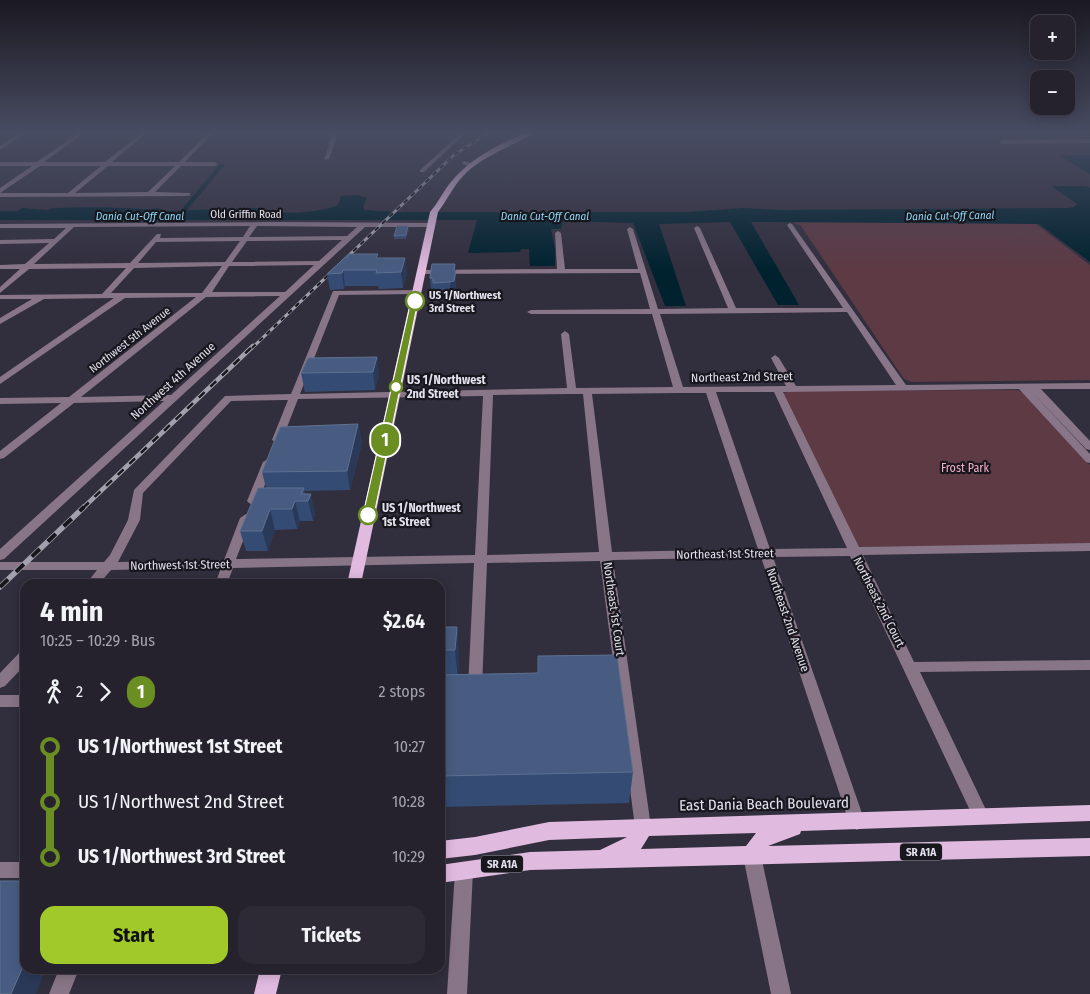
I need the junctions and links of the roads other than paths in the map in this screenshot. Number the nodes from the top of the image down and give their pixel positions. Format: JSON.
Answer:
{"nodes":[{"id":1,"x":19,"y":177,"type":"edge"},
{"id":2,"x":90,"y":177,"type":"edge"},
{"id":3,"x":167,"y":177,"type":"edge"},
{"id":4,"x":449,"y":177,"type":"edge"},
{"id":5,"x":0,"y":191,"type":"edge"},
{"id":6,"x":150,"y":194,"type":"junction"},
{"id":7,"x":188,"y":194,"type":"dead end"},
{"id":8,"x":0,"y":195,"type":"edge"},
{"id":9,"x":69,"y":195,"type":"junction"},
{"id":10,"x":432,"y":223,"type":"junction"},
{"id":11,"x":255,"y":224,"type":"junction"},
{"id":12,"x":363,"y":224,"type":"junction"},
{"id":13,"x":167,"y":225,"type":"junction"},
{"id":14,"x":790,"y":225,"type":"dead end"},
{"id":15,"x":0,"y":226,"type":"edge"},
{"id":16,"x":72,"y":226,"type":"junction"},
{"id":17,"x":697,"y":228,"type":"dead end"},
{"id":18,"x":630,"y":229,"type":"dead end"},
{"id":19,"x":558,"y":233,"type":"dead end"},
{"id":20,"x":245,"y":238,"type":"junction"},
{"id":21,"x":348,"y":238,"type":"junction"},
{"id":22,"x":155,"y":240,"type":"junction"},
{"id":23,"x":56,"y":241,"type":"junction"},
{"id":24,"x":0,"y":242,"type":"edge"},
{"id":25,"x":322,"y":263,"type":"junction"},
{"id":26,"x":228,"y":264,"type":"junction"},
{"id":27,"x":131,"y":266,"type":"junction"},
{"id":28,"x":0,"y":267,"type":"edge"},
{"id":29,"x":27,"y":267,"type":"junction"},
{"id":30,"x":561,"y":271,"type":"junction"},
{"id":31,"x":643,"y":271,"type":"junction"},
{"id":32,"x":421,"y":272,"type":"junction"},
{"id":33,"x":0,"y":291,"type":"edge"},
{"id":34,"x":417,"y":292,"type":"junction"},
{"id":35,"x":205,"y":294,"type":"junction"},
{"id":36,"x":288,"y":294,"type":"junction"},
{"id":37,"x":124,"y":295,"type":"junction"},
{"id":38,"x":43,"y":296,"type":"junction"},
{"id":39,"x":105,"y":296,"type":"junction"},
{"id":40,"x":0,"y":297,"type":"edge"},
{"id":41,"x":733,"y":310,"type":"junction"},
{"id":42,"x":847,"y":310,"type":"junction"},
{"id":43,"x":656,"y":311,"type":"junction"},
{"id":44,"x":531,"y":312,"type":"dead end"},
{"id":45,"x":0,"y":322,"type":"edge"},
{"id":46,"x":565,"y":334,"type":"dead end"},
{"id":47,"x":776,"y":358,"type":"dead end"},
{"id":48,"x":0,"y":381,"type":"edge"},
{"id":49,"x":1034,"y":386,"type":"junction"},
{"id":50,"x":1090,"y":386,"type":"edge"},
{"id":51,"x":1022,"y":387,"type":"junction"},
{"id":52,"x":792,"y":388,"type":"junction"},
{"id":53,"x":903,"y":388,"type":"junction"},
{"id":54,"x":777,"y":389,"type":"junction"},
{"id":55,"x":679,"y":390,"type":"junction"},
{"id":56,"x":710,"y":390,"type":"junction"},
{"id":57,"x":572,"y":391,"type":"junction"},
{"id":58,"x":587,"y":391,"type":"junction"},
{"id":59,"x":488,"y":393,"type":"junction"},
{"id":60,"x":394,"y":395,"type":"junction"},
{"id":61,"x":293,"y":397,"type":"junction"},
{"id":62,"x":173,"y":398,"type":"junction"},
{"id":63,"x":72,"y":399,"type":"junction"},
{"id":64,"x":0,"y":401,"type":"edge"},
{"id":65,"x":1090,"y":447,"type":"edge"},
{"id":66,"x":0,"y":456,"type":"edge"},
{"id":67,"x":1090,"y":460,"type":"edge"},
{"id":68,"x":1090,"y":548,"type":"edge"},
{"id":69,"x":854,"y":552,"type":"junction"},
{"id":70,"x":765,"y":553,"type":"junction"},
{"id":71,"x":0,"y":556,"type":"edge"},
{"id":72,"x":606,"y":557,"type":"junction"},
{"id":73,"x":481,"y":558,"type":"junction"},
{"id":74,"x":359,"y":560,"type":"junction"},
{"id":75,"x":228,"y":564,"type":"junction"},
{"id":76,"x":0,"y":566,"type":"edge"},
{"id":77,"x":108,"y":566,"type":"junction"},
{"id":78,"x":96,"y":579,"type":"edge"},
{"id":79,"x":223,"y":579,"type":"edge"},
{"id":80,"x":355,"y":579,"type":"edge"},
{"id":81,"x":20,"y":661,"type":"edge"},
{"id":82,"x":1090,"y":665,"type":"edge"},
{"id":83,"x":911,"y":667,"type":"junction"},
{"id":84,"x":0,"y":682,"type":"edge"},
{"id":85,"x":475,"y":688,"type":"edge"},
{"id":86,"x":0,"y":701,"type":"edge"},
{"id":87,"x":20,"y":701,"type":"edge"},
{"id":88,"x":1090,"y":813,"type":"edge"},
{"id":89,"x":981,"y":816,"type":"junction"},
{"id":90,"x":857,"y":822,"type":"junction"},
{"id":91,"x":808,"y":824,"type":"junction"},
{"id":92,"x":643,"y":827,"type":"junction"},
{"id":93,"x":1090,"y":847,"type":"edge"},
{"id":94,"x":445,"y":849,"type":"edge"},
{"id":95,"x":752,"y":856,"type":"junction"},
{"id":96,"x":584,"y":860,"type":"junction"},
{"id":97,"x":0,"y":870,"type":"edge"},
{"id":98,"x":20,"y":870,"type":"edge"},
{"id":99,"x":464,"y":871,"type":"junction"},
{"id":100,"x":445,"y":873,"type":"edge"},
{"id":101,"x":67,"y":974,"type":"edge"},
{"id":102,"x":270,"y":974,"type":"edge"},
{"id":103,"x":59,"y":994,"type":"edge"},
{"id":104,"x":265,"y":994,"type":"edge"},
{"id":105,"x":457,"y":994,"type":"edge"},
{"id":106,"x":781,"y":994,"type":"edge"}],
"edges":[{"from":1,"to":5,"type":"street"},
{"from":2,"to":9,"type":"street"},
{"from":3,"to":6,"type":"street"},
{"from":4,"to":10,"type":"main road"},
{"from":6,"to":7,"type":"street"},
{"from":6,"to":9,"type":"street"},
{"from":8,"to":9,"type":"street"},
{"from":10,"to":12,"type":"street","name":"Old Griffin Road"},
{"from":10,"to":32,"type":"main road"},
{"from":11,"to":12,"type":"street","name":"Old Griffin Road"},
{"from":11,"to":13,"type":"street","name":"Old Griffin Road"},
{"from":11,"to":20,"type":"street","name":"Northwest 5th Avenue"},
{"from":12,"to":21,"type":"street","name":"Northwest 4th Avenue"},
{"from":13,"to":16,"type":"street","name":"Old Griffin Road"},
{"from":13,"to":22,"type":"street"},
{"from":14,"to":42,"type":"street"},
{"from":15,"to":16,"type":"street","name":"Old Griffin Road"},
{"from":16,"to":23,"type":"street"},
{"from":17,"to":41,"type":"street"},
{"from":18,"to":31,"type":"street"},
{"from":19,"to":30,"type":"street"},
{"from":20,"to":21,"type":"street"},
{"from":20,"to":22,"type":"street"},
{"from":20,"to":26,"type":"street","name":"Northwest 5th Avenue"},
{"from":21,"to":25,"type":"street","name":"Northwest 4th Avenue"},
{"from":22,"to":27,"type":"street"},
{"from":23,"to":24,"type":"street"},
{"from":23,"to":29,"type":"street"},
{"from":25,"to":26,"type":"street"},
{"from":25,"to":36,"type":"street","name":"Northwest 4th Avenue"},
{"from":26,"to":27,"type":"street"},
{"from":26,"to":35,"type":"street","name":"Northwest 5th Avenue"},
{"from":27,"to":29,"type":"street"},
{"from":27,"to":39,"type":"street"},
{"from":28,"to":29,"type":"street"},
{"from":29,"to":33,"type":"street"},
{"from":30,"to":31,"type":"street"},
{"from":30,"to":32,"type":"street"},
{"from":31,"to":43,"type":"street"},
{"from":32,"to":34,"type":"main road"},
{"from":34,"to":60,"type":"main road"},
{"from":34,"to":61,"type":"street"},
{"from":35,"to":36,"type":"street"},
{"from":35,"to":37,"type":"street"},
{"from":35,"to":63,"type":"street","name":"Northwest 5th Avenue"},
{"from":36,"to":62,"type":"street","name":"Northwest 4th Avenue"},
{"from":37,"to":39,"type":"street"},
{"from":37,"to":48,"type":"street"},
{"from":38,"to":39,"type":"street"},
{"from":38,"to":40,"type":"street"},
{"from":38,"to":45,"type":"street"},
{"from":41,"to":42,"type":"street"},
{"from":41,"to":43,"type":"street"},
{"from":42,"to":53,"type":"street"},
{"from":43,"to":44,"type":"street"},
{"from":43,"to":55,"type":"street"},
{"from":46,"to":57,"type":"street"},
{"from":47,"to":52,"type":"street"},
{"from":49,"to":50,"type":"street","name":"Northeast 2nd Street"},
{"from":49,"to":51,"type":"street","name":"Northeast 2nd Street"},
{"from":49,"to":65,"type":"street"},
{"from":51,"to":53,"type":"street","name":"Northeast 2nd Street"},
{"from":51,"to":67,"type":"street"},
{"from":52,"to":53,"type":"street","name":"Northeast 2nd Street"},
{"from":52,"to":54,"type":"street","name":"Northeast 2nd Street"},
{"from":54,"to":56,"type":"street","name":"Northeast 2nd Street"},
{"from":54,"to":69,"type":"street","name":"Northeast 2nd Court"},
{"from":55,"to":56,"type":"street","name":"Northeast 2nd Street"},
{"from":55,"to":58,"type":"street","name":"Northeast 2nd Street"},
{"from":56,"to":70,"type":"street","name":"Northeast 2nd Avenue"},
{"from":57,"to":58,"type":"street","name":"Northeast 2nd Street"},
{"from":57,"to":59,"type":"street","name":"Northeast 2nd Street"},
{"from":58,"to":72,"type":"street","name":"Northeast 1st Court"},
{"from":59,"to":60,"type":"street","name":"Northeast 2nd Street"},
{"from":59,"to":73,"type":"street"},
{"from":60,"to":61,"type":"street","name":"Northeast 2nd Street"},
{"from":60,"to":74,"type":"main road"},
{"from":61,"to":75,"type":"street"},
{"from":61,"to":77,"type":"street","name":"Northeast 2nd Street"},
{"from":62,"to":63,"type":"street"},
{"from":62,"to":71,"type":"street","name":"Northwest 4th Avenue"},
{"from":63,"to":64,"type":"street"},
{"from":63,"to":66,"type":"street","name":"Northwest 5th Avenue"},
{"from":68,"to":69,"type":"street","name":"Northeast 1st Street"},
{"from":69,"to":70,"type":"street","name":"Northeast 1st Street"},
{"from":69,"to":83,"type":"street","name":"Northeast 2nd Court"},
{"from":70,"to":72,"type":"street","name":"Northeast 1st Street"},
{"from":70,"to":90,"type":"street","name":"Northeast 2nd Avenue"},
{"from":72,"to":73,"type":"street","name":"Northeast 1st Street"},
{"from":72,"to":92,"type":"street","name":"Northeast 1st Court"},
{"from":73,"to":74,"type":"street","name":"Northeast 1st Street"},
{"from":73,"to":85,"type":"street"},
{"from":74,"to":75,"type":"street","name":"Northwest 1st Street"},
{"from":74,"to":80,"type":"main road"},
{"from":75,"to":77,"type":"street","name":"Northwest 1st Street"},
{"from":75,"to":79,"type":"street"},
{"from":76,"to":77,"type":"street","name":"Northwest 1st Street"},
{"from":77,"to":78,"type":"street"},
{"from":81,"to":84,"type":"street"},
{"from":82,"to":83,"type":"street"},
{"from":83,"to":89,"type":"street","name":"Northeast 2nd Court"},
{"from":86,"to":87,"type":"street"},
{"from":88,"to":89,"type":"main road","name":"East Dania Beach Boulevard","number":"SR A1A"},
{"from":89,"to":90,"type":"main road","name":"East Dania Beach Boulevard","number":"SR A1A"},
{"from":90,"to":91,"type":"main road","name":"East Dania Beach Boulevard","number":"SR A1A"},
{"from":91,"to":92,"type":"main road","name":"East Dania Beach Boulevard","number":"SR A1A"},
{"from":91,"to":95,"type":"main road"},
{"from":92,"to":94,"type":"main road","name":"East Dania Beach Boulevard","number":"SR A1A"},
{"from":92,"to":96,"type":"main road"},
{"from":93,"to":95,"type":"main road","number":"SR A1A"},
{"from":95,"to":96,"type":"main road","number":"SR A1A"},
{"from":95,"to":106,"type":"street"},
{"from":96,"to":99,"type":"main road","number":"SR A1A"},
{"from":97,"to":98,"type":"street"},
{"from":99,"to":100,"type":"main road","number":"SR A1A"},
{"from":99,"to":105,"type":"street"},
{"from":101,"to":103,"type":"street"},
{"from":102,"to":104,"type":"main road"}]}
